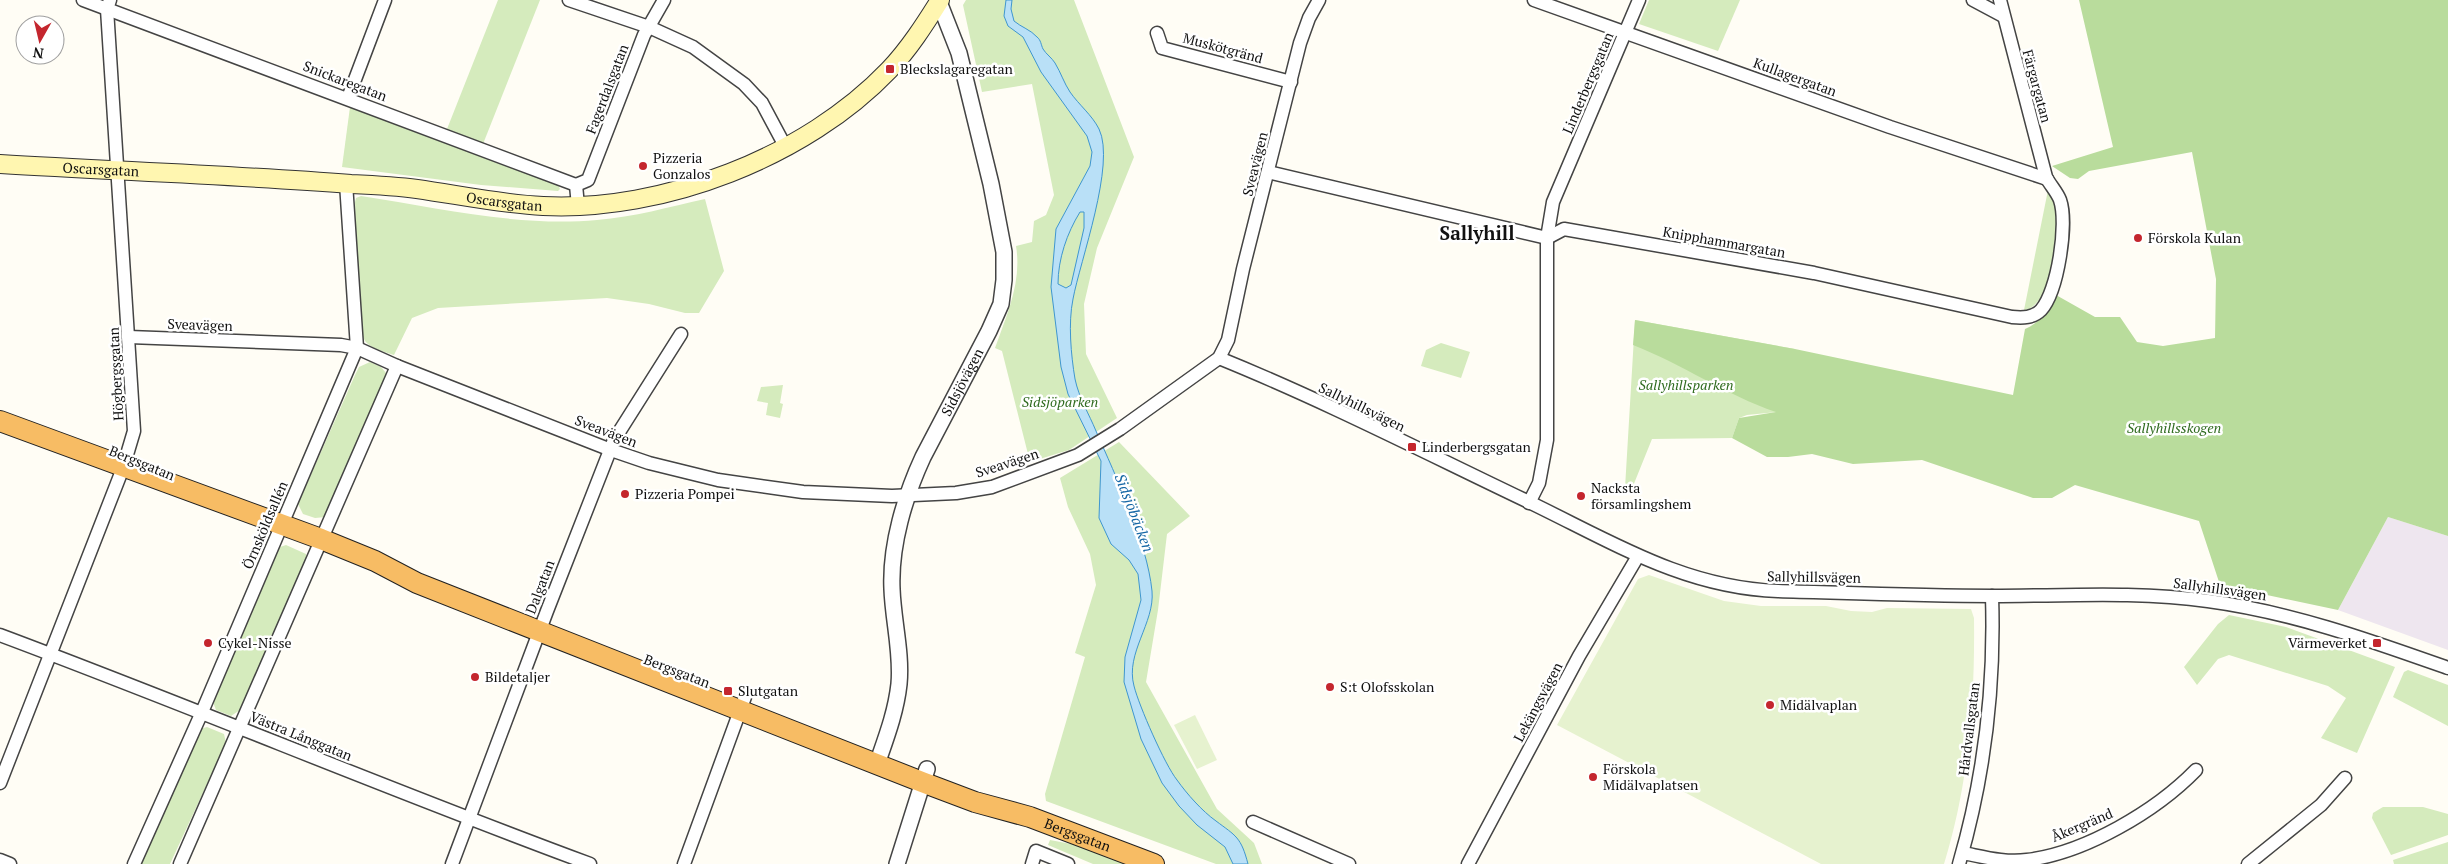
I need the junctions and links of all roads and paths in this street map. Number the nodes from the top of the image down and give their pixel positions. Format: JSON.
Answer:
{"nodes":[{"id":1,"x":83,"y":0,"type":"edge"},
{"id":2,"x":385,"y":0,"type":"edge"},
{"id":3,"x":569,"y":0,"type":"edge"},
{"id":4,"x":664,"y":0,"type":"edge"},
{"id":5,"x":1319,"y":0,"type":"edge"},
{"id":6,"x":1534,"y":0,"type":"edge"},
{"id":7,"x":1639,"y":0,"type":"edge"},
{"id":8,"x":1973,"y":0,"type":"edge"},
{"id":9,"x":2000,"y":0,"type":"edge"},
{"id":10,"x":940,"y":1,"type":"edge"},
{"id":11,"x":109,"y":4,"type":"edge"},
{"id":12,"x":2003,"y":16,"type":"junction"},
{"id":13,"x":649,"y":28,"type":"junction"},
{"id":14,"x":1156,"y":33,"type":"dead end"},
{"id":15,"x":1626,"y":33,"type":"junction"},
{"id":16,"x":1291,"y":82,"type":"junction"},
{"id":17,"x":348,"y":98,"type":"junction"},
{"id":18,"x":785,"y":146,"type":"junction"},
{"id":19,"x":0,"y":164,"type":"edge"},
{"id":20,"x":118,"y":171,"type":"junction"},
{"id":21,"x":1268,"y":172,"type":"junction"},
{"id":22,"x":2047,"y":179,"type":"junction"},
{"id":23,"x":346,"y":183,"type":"junction"},
{"id":24,"x":576,"y":185,"type":"junction"},
{"id":25,"x":578,"y":206,"type":"junction"},
{"id":26,"x":1547,"y":238,"type":"junction"},
{"id":27,"x":681,"y":334,"type":"dead end"},
{"id":28,"x":129,"y":337,"type":"junction"},
{"id":29,"x":357,"y":348,"type":"junction"},
{"id":30,"x":1219,"y":358,"type":"junction"},
{"id":31,"x":397,"y":366,"type":"junction"},
{"id":32,"x":0,"y":407,"type":"edge"},
{"id":33,"x":0,"y":421,"type":"edge"},
{"id":34,"x":610,"y":450,"type":"junction"},
{"id":35,"x":124,"y":462,"type":"junction"},
{"id":36,"x":908,"y":497,"type":"junction"},
{"id":37,"x":1529,"y":503,"type":"junction"},
{"id":38,"x":281,"y":524,"type":"junction"},
{"id":39,"x":322,"y":539,"type":"junction"},
{"id":40,"x":1638,"y":556,"type":"junction"},
{"id":41,"x":1992,"y":596,"type":"junction"},
{"id":42,"x":541,"y":626,"type":"junction"},
{"id":43,"x":0,"y":635,"type":"edge"},
{"id":44,"x":50,"y":654,"type":"junction"},
{"id":45,"x":2448,"y":668,"type":"edge"},
{"id":46,"x":742,"y":703,"type":"junction"},
{"id":47,"x":202,"y":712,"type":"junction"},
{"id":48,"x":239,"y":727,"type":"junction"},
{"id":49,"x":879,"y":758,"type":"junction"},
{"id":50,"x":2196,"y":770,"type":"dead end"},
{"id":51,"x":924,"y":776,"type":"junction"},
{"id":52,"x":2345,"y":778,"type":"dead end"},
{"id":53,"x":0,"y":784,"type":"edge"},
{"id":54,"x":471,"y":819,"type":"junction"},
{"id":55,"x":1253,"y":822,"type":"dead end"},
{"id":56,"x":1961,"y":858,"type":"edge"},
{"id":57,"x":0,"y":860,"type":"edge"},
{"id":58,"x":10,"y":864,"type":"edge"},
{"id":59,"x":134,"y":864,"type":"edge"},
{"id":60,"x":180,"y":864,"type":"edge"},
{"id":61,"x":452,"y":864,"type":"edge"},
{"id":62,"x":590,"y":864,"type":"edge"},
{"id":63,"x":684,"y":864,"type":"edge"},
{"id":64,"x":897,"y":864,"type":"edge"},
{"id":65,"x":1032,"y":864,"type":"edge"},
{"id":66,"x":1068,"y":864,"type":"edge"},
{"id":67,"x":1154,"y":864,"type":"edge"},
{"id":68,"x":1349,"y":864,"type":"edge"},
{"id":69,"x":1468,"y":864,"type":"edge"},
{"id":70,"x":2248,"y":864,"type":"edge"}],
"edges":[{"from":1,"to":11,"type":"street","name":"Snickaregatan"},
{"from":2,"to":17,"type":"street"},
{"from":3,"to":13,"type":"street"},
{"from":4,"to":13,"type":"street","name":"Fagerdalsgatan"},
{"from":5,"to":16,"type":"street","name":"Sveavägen"},
{"from":6,"to":15,"type":"street","name":"Kullagergatan"},
{"from":7,"to":15,"type":"street","name":"Linderbergsgatan"},
{"from":8,"to":12,"type":"street"},
{"from":9,"to":12,"type":"street","name":"Färgargatan"},
{"from":10,"to":18,"type":"main road","name":"Oscarsgatan"},
{"from":10,"to":36,"type":"street","name":"Sidsjövägen"},
{"from":11,"to":17,"type":"street","name":"Snickaregatan"},
{"from":11,"to":20,"type":"street","name":"Högbergsgatan"},
{"from":12,"to":22,"type":"street","name":"Färgargatan"},
{"from":13,"to":18,"type":"street"},
{"from":13,"to":24,"type":"street","name":"Fagerdalsgatan"},
{"from":14,"to":16,"type":"street","name":"Muskötgränd"},
{"from":15,"to":22,"type":"street","name":"Kullagergatan"},
{"from":15,"to":26,"type":"street","name":"Linderbergsgatan"},
{"from":16,"to":21,"type":"street","name":"Sveavägen"},
{"from":17,"to":24,"type":"street","name":"Snickaregatan"},
{"from":18,"to":25,"type":"main road","name":"Oscarsgatan"},
{"from":19,"to":20,"type":"main road","name":"Oscarsgatan"},
{"from":20,"to":23,"type":"main road","name":"Oscarsgatan"},
{"from":20,"to":28,"type":"street","name":"Högbergsgatan"},
{"from":21,"to":26,"type":"street"},
{"from":21,"to":30,"type":"street","name":"Sveavägen"},
{"from":22,"to":26,"type":"street","name":"Knipphammargatan"},
{"from":23,"to":25,"type":"main road","name":"Oscarsgatan"},
{"from":23,"to":29,"type":"street","name":"Örnsköldsallén"},
{"from":24,"to":25,"type":"street"},
{"from":26,"to":37,"type":"street","name":"Linderbergsgatan"},
{"from":27,"to":34,"type":"street","name":"Dalgatan"},
{"from":28,"to":29,"type":"street","name":"Sveavägen"},
{"from":28,"to":35,"type":"street","name":"Högbergsgatan"},
{"from":29,"to":31,"type":"street","name":"Sveavägen"},
{"from":29,"to":38,"type":"street","name":"Örnsköldsallén"},
{"from":30,"to":36,"type":"street","name":"Sveavägen"},
{"from":30,"to":37,"type":"street","name":"Sallyhillsvägen"},
{"from":31,"to":34,"type":"street","name":"Sveavägen"},
{"from":31,"to":39,"type":"street"},
{"from":32,"to":35,"type":"highway","name":"Bergsgatan"},
{"from":33,"to":35,"type":"highway","name":"Bergsgatan"},
{"from":34,"to":36,"type":"street","name":"Sveavägen"},
{"from":34,"to":42,"type":"street","name":"Dalgatan"},
{"from":35,"to":38,"type":"highway","name":"Bergsgatan"},
{"from":35,"to":44,"type":"street","name":"Högbergsgatan"},
{"from":36,"to":49,"type":"street","name":"Sidsjövägen"},
{"from":37,"to":40,"type":"street","name":"Sallyhillsvägen"},
{"from":38,"to":39,"type":"highway","name":"Bergsgatan"},
{"from":38,"to":47,"type":"street","name":"Örnsköldsallén"},
{"from":39,"to":42,"type":"highway","name":"Bergsgatan"},
{"from":39,"to":48,"type":"street"},
{"from":40,"to":41,"type":"street","name":"Sallyhillsvägen"},
{"from":40,"to":69,"type":"street","name":"Lekängsvägen"},
{"from":41,"to":45,"type":"street","name":"Sallyhillsvägen"},
{"from":41,"to":56,"type":"street","name":"Hårdvallsgatan"},
{"from":42,"to":46,"type":"highway","name":"Bergsgatan"},
{"from":42,"to":54,"type":"street","name":"Dalgatan"},
{"from":43,"to":44,"type":"street","name":"Västra Långgatan"},
{"from":44,"to":47,"type":"street","name":"Västra Långgatan"},
{"from":44,"to":53,"type":"street","name":"Högbergsgatan"},
{"from":46,"to":49,"type":"highway","name":"Bergsgatan"},
{"from":46,"to":63,"type":"street"},
{"from":47,"to":48,"type":"street","name":"Västra Långgatan"},
{"from":47,"to":59,"type":"street","name":"Örnsköldsallén"},
{"from":48,"to":54,"type":"street","name":"Västra Långgatan"},
{"from":48,"to":60,"type":"street"},
{"from":49,"to":51,"type":"highway","name":"Bergsgatan"},
{"from":50,"to":56,"type":"street","name":"Åkergränd"},
{"from":51,"to":64,"type":"street"},
{"from":51,"to":67,"type":"highway","name":"Bergsgatan"},
{"from":52,"to":70,"type":"street"},
{"from":54,"to":61,"type":"street","name":"Dalgatan"},
{"from":54,"to":62,"type":"street","name":"Västra Långgatan"},
{"from":55,"to":68,"type":"street"},
{"from":57,"to":58,"type":"street"},
{"from":65,"to":66,"type":"street"}]}
